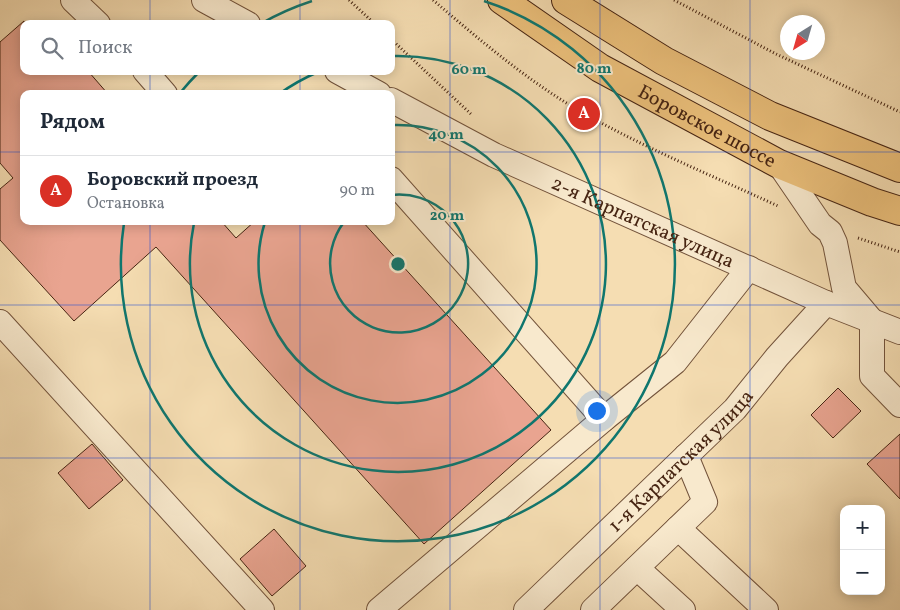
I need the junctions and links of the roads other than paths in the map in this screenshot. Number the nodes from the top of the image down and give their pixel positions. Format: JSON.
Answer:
{"nodes":[{"id":1,"x":73,"y":0,"type":"edge"},
{"id":2,"x":204,"y":0,"type":"edge"},
{"id":3,"x":502,"y":0,"type":"edge"},
{"id":4,"x":566,"y":0,"type":"edge"},
{"id":5,"x":94,"y":20,"type":"edge"},
{"id":6,"x":241,"y":20,"type":"edge"},
{"id":7,"x":148,"y":75,"type":"edge"},
{"id":8,"x":344,"y":75,"type":"edge"},
{"id":9,"x":162,"y":90,"type":"edge"},
{"id":10,"x":372,"y":90,"type":"edge"},
{"id":11,"x":395,"y":102,"type":"edge"},
{"id":12,"x":778,"y":164,"type":"junction"},
{"id":13,"x":900,"y":168,"type":"edge"},
{"id":14,"x":395,"y":184,"type":"edge"},
{"id":15,"x":900,"y":211,"type":"edge"},
{"id":16,"x":748,"y":268,"type":"junction"},
{"id":17,"x":826,"y":303,"type":"junction"},
{"id":18,"x":872,"y":321,"type":"junction"},
{"id":19,"x":0,"y":322,"type":"edge"},
{"id":20,"x":900,"y":332,"type":"edge"},
{"id":21,"x":900,"y":405,"type":"edge"},
{"id":22,"x":604,"y":419,"type":"junction"},
{"id":23,"x":686,"y":456,"type":"junction"},
{"id":24,"x":678,"y":528,"type":"junction"},
{"id":25,"x":637,"y":568,"type":"junction"},
{"id":26,"x":262,"y":610,"type":"edge"},
{"id":27,"x":379,"y":610,"type":"edge"},
{"id":28,"x":526,"y":610,"type":"edge"},
{"id":29,"x":593,"y":610,"type":"edge"},
{"id":30,"x":683,"y":610,"type":"edge"},
{"id":31,"x":766,"y":610,"type":"edge"}],
"edges":[{"from":1,"to":5,"type":"street"},
{"from":2,"to":6,"type":"street"},
{"from":3,"to":12,"type":"main road","name":"Боровское шоссе"},
{"from":4,"to":13,"type":"main road","name":"Боровское шоссе"},
{"from":7,"to":9,"type":"street"},
{"from":8,"to":10,"type":"street"},
{"from":11,"to":16,"type":"street","name":"2-я Карпатская улица"},
{"from":12,"to":15,"type":"main road","name":"Боровское шоссе"},
{"from":12,"to":18,"type":"street"},
{"from":14,"to":22,"type":"street"},
{"from":16,"to":17,"type":"street","name":"2-я Карпатская улица"},
{"from":16,"to":22,"type":"street"},
{"from":17,"to":18,"type":"street","name":"2-я Карпатская улица"},
{"from":17,"to":23,"type":"street","name":"1-я Карпатская улица"},
{"from":18,"to":20,"type":"street","name":"2-я Карпатская улица"},
{"from":18,"to":21,"type":"street"},
{"from":19,"to":26,"type":"street"},
{"from":22,"to":27,"type":"street"},
{"from":23,"to":24,"type":"street"},
{"from":23,"to":28,"type":"street","name":"1-я Карпатская улица"},
{"from":24,"to":25,"type":"street"},
{"from":24,"to":31,"type":"street"},
{"from":25,"to":29,"type":"street"},
{"from":25,"to":30,"type":"street"}]}
